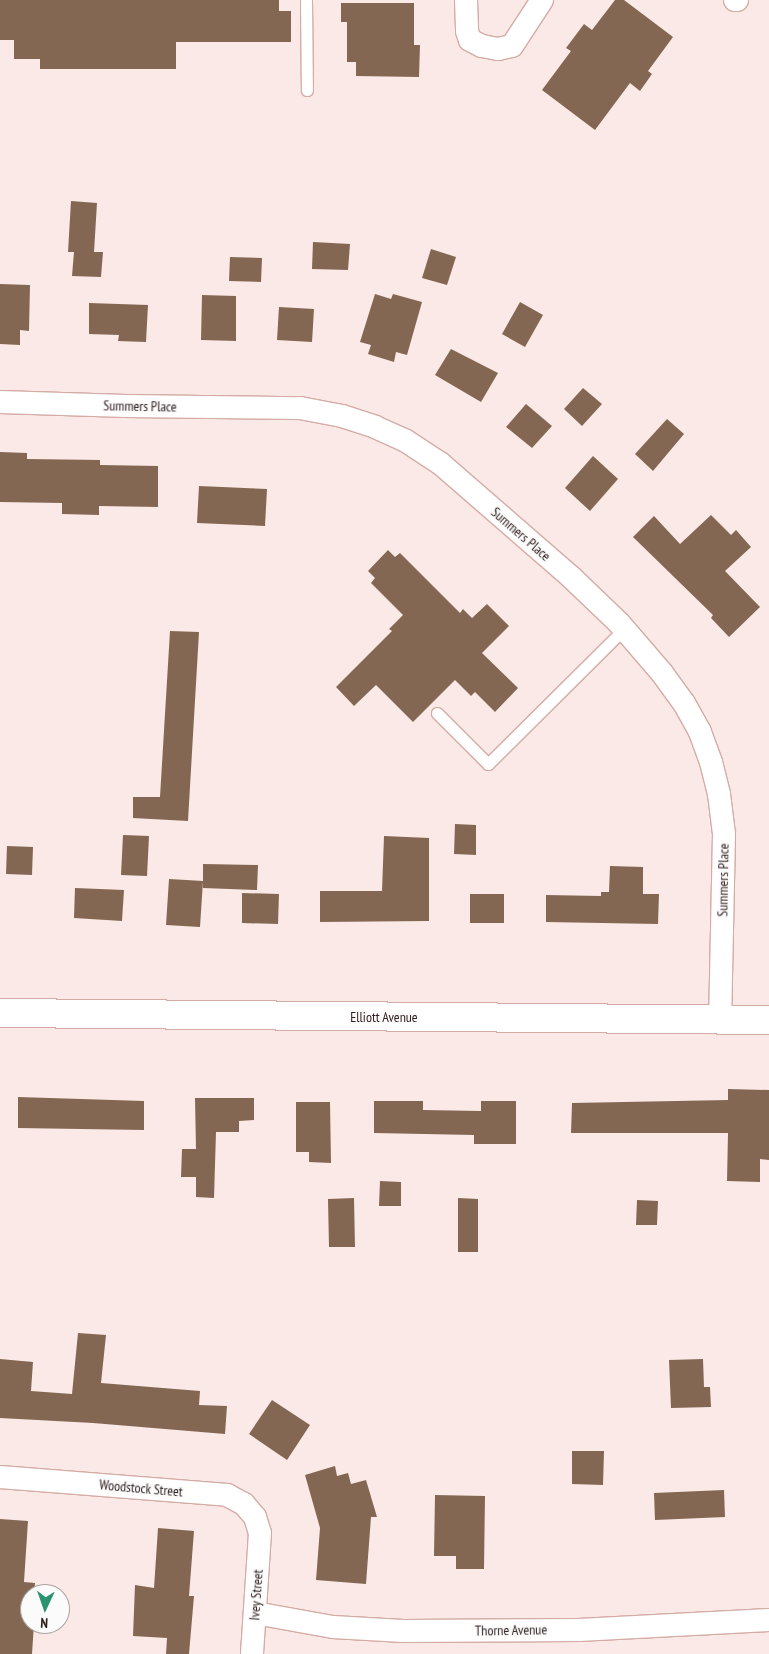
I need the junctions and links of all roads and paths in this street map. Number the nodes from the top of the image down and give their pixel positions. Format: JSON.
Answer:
{"nodes":[{"id":1,"x":306,"y":0,"type":"edge"},
{"id":2,"x":466,"y":0,"type":"edge"},
{"id":3,"x":542,"y":0,"type":"edge"},
{"id":4,"x":307,"y":90,"type":"dead end"},
{"id":5,"x":0,"y":402,"type":"edge"},
{"id":6,"x":624,"y":629,"type":"junction"},
{"id":7,"x":437,"y":713,"type":"dead end"},
{"id":8,"x":0,"y":1014,"type":"edge"},
{"id":9,"x":720,"y":1020,"type":"junction"},
{"id":10,"x":769,"y":1020,"type":"edge"},
{"id":11,"x":0,"y":1477,"type":"edge"},
{"id":12,"x":260,"y":1536,"type":"joint"},
{"id":13,"x":255,"y":1613,"type":"junction"},
{"id":14,"x":769,"y":1620,"type":"edge"},
{"id":15,"x":252,"y":1654,"type":"edge"}],
"edges":[{"from":1,"to":4,"type":"lane"},
{"from":2,"to":3,"type":"street"},
{"from":5,"to":6,"type":"street","name":"Summers Place"},
{"from":6,"to":7,"type":"lane"},
{"from":6,"to":9,"type":"street","name":"Summers Place"},
{"from":8,"to":9,"type":"street","name":"Elliott Avenue"},
{"from":9,"to":10,"type":"street","name":"Elliott Avenue"},
{"from":11,"to":12,"type":"street","name":"Woodstock Street"},
{"from":12,"to":13,"type":"street","name":"Ivey Street"},
{"from":13,"to":14,"type":"street","name":"Thorne Avenue"},
{"from":13,"to":15,"type":"street","name":"Ivey Street"}]}
